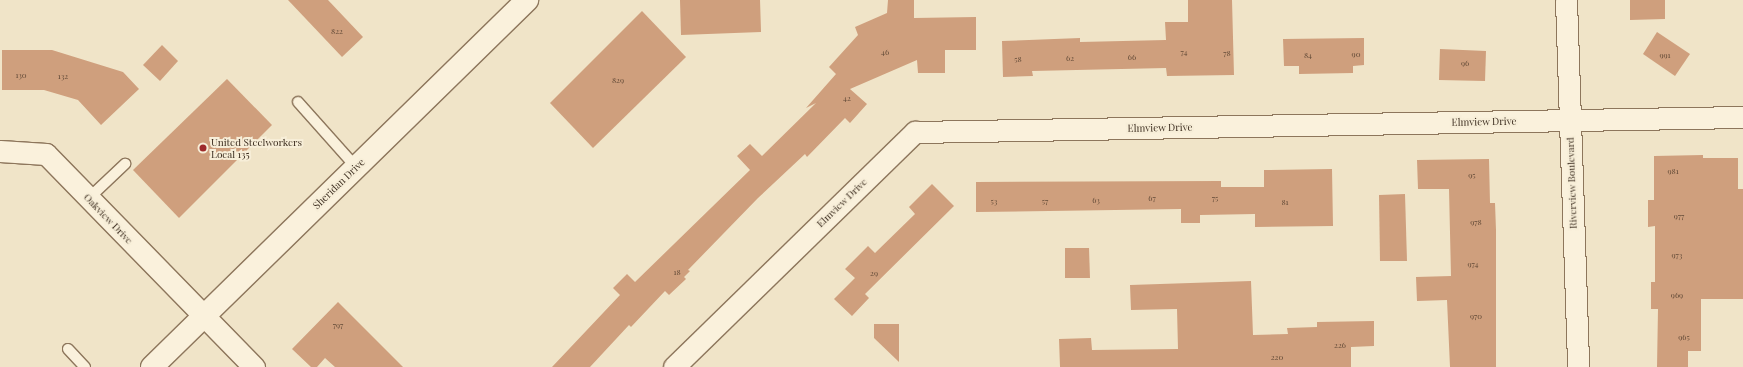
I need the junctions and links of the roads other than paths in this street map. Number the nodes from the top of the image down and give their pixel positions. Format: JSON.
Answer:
{"nodes":[{"id":1,"x":527,"y":0,"type":"edge"},
{"id":2,"x":1566,"y":0,"type":"edge"},
{"id":3,"x":298,"y":102,"type":"dead end"},
{"id":4,"x":1743,"y":117,"type":"edge"},
{"id":5,"x":1570,"y":121,"type":"junction"},
{"id":6,"x":0,"y":151,"type":"edge"},
{"id":7,"x":125,"y":164,"type":"dead end"},
{"id":8,"x":356,"y":167,"type":"junction"},
{"id":9,"x":89,"y":198,"type":"junction"},
{"id":10,"x":203,"y":316,"type":"junction"},
{"id":11,"x":68,"y":349,"type":"dead end"},
{"id":12,"x":85,"y":367,"type":"edge"},
{"id":13,"x":152,"y":367,"type":"edge"},
{"id":14,"x":254,"y":367,"type":"edge"},
{"id":15,"x":674,"y":367,"type":"edge"},
{"id":16,"x":1578,"y":367,"type":"edge"}],
"edges":[{"from":1,"to":8,"type":"main road","name":"Sheridan Drive"},
{"from":2,"to":5,"type":"street","name":"Riverview Boulevard"},
{"from":3,"to":8,"type":"lane"},
{"from":4,"to":5,"type":"street","name":"Elmview Drive"},
{"from":5,"to":15,"type":"street","name":"Elmview Drive"},
{"from":5,"to":16,"type":"street","name":"Riverview Boulevard"},
{"from":6,"to":9,"type":"street","name":"Oakview Drive"},
{"from":7,"to":9,"type":"lane"},
{"from":8,"to":10,"type":"main road","name":"Sheridan Drive"},
{"from":9,"to":10,"type":"street","name":"Oakview Drive"},
{"from":10,"to":13,"type":"main road","name":"Sheridan Drive"},
{"from":10,"to":14,"type":"street","name":"Oakview Drive"},
{"from":11,"to":12,"type":"lane"}]}
